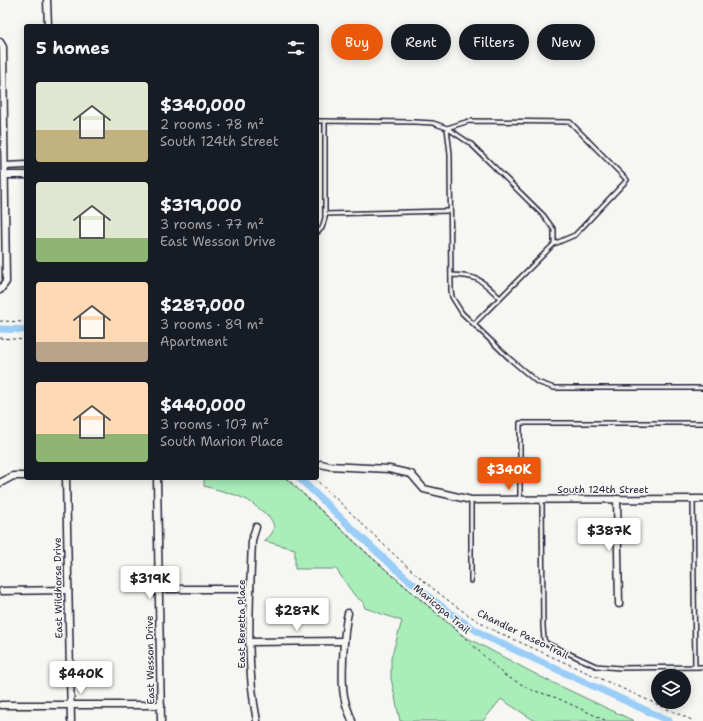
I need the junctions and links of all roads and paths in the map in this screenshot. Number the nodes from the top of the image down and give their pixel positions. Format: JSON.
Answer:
{"nodes":[{"id":1,"x":47,"y":0,"type":"edge"},
{"id":2,"x":48,"y":24,"type":"edge"},
{"id":3,"x":0,"y":42,"type":"edge"},
{"id":4,"x":319,"y":121,"type":"edge"},
{"id":5,"x":325,"y":121,"type":"junction"},
{"id":6,"x":446,"y":128,"type":"junction"},
{"id":7,"x":24,"y":165,"type":"edge"},
{"id":8,"x":5,"y":166,"type":"junction"},
{"id":9,"x":5,"y":175,"type":"junction"},
{"id":10,"x":24,"y":175,"type":"edge"},
{"id":11,"x":450,"y":211,"type":"junction"},
{"id":12,"x":325,"y":214,"type":"junction"},
{"id":13,"x":319,"y":231,"type":"edge"},
{"id":14,"x":554,"y":244,"type":"junction"},
{"id":15,"x":451,"y":275,"type":"junction"},
{"id":16,"x":0,"y":290,"type":"edge"},
{"id":17,"x":500,"y":298,"type":"junction"},
{"id":18,"x":0,"y":321,"type":"edge"},
{"id":19,"x":24,"y":322,"type":"edge"},
{"id":20,"x":474,"y":324,"type":"junction"},
{"id":21,"x":0,"y":338,"type":"edge"},
{"id":22,"x":24,"y":340,"type":"edge"},
{"id":23,"x":703,"y":388,"type":"edge"},
{"id":24,"x":703,"y":423,"type":"edge"},
{"id":25,"x":321,"y":464,"type":"dead end"},
{"id":26,"x":24,"y":476,"type":"edge"},
{"id":27,"x":66,"y":480,"type":"edge"},
{"id":28,"x":157,"y":480,"type":"edge"},
{"id":29,"x":288,"y":480,"type":"edge"},
{"id":30,"x":316,"y":480,"type":"edge"},
{"id":31,"x":0,"y":483,"type":"edge"},
{"id":32,"x":617,"y":499,"type":"junction"},
{"id":33,"x":693,"y":499,"type":"junction"},
{"id":34,"x":703,"y":499,"type":"edge"},
{"id":35,"x":471,"y":500,"type":"junction"},
{"id":36,"x":520,"y":500,"type":"junction"},
{"id":37,"x":542,"y":500,"type":"junction"},
{"id":38,"x":256,"y":527,"type":"dead end"},
{"id":39,"x":471,"y":581,"type":"dead end"},
{"id":40,"x":159,"y":589,"type":"junction"},
{"id":41,"x":250,"y":589,"type":"junction"},
{"id":42,"x":68,"y":590,"type":"junction"},
{"id":43,"x":2,"y":591,"type":"dead end"},
{"id":44,"x":619,"y":604,"type":"dead end"},
{"id":45,"x":348,"y":613,"type":"dead end"},
{"id":46,"x":344,"y":641,"type":"junction"},
{"id":47,"x":250,"y":642,"type":"junction"},
{"id":48,"x":695,"y":667,"type":"junction"},
{"id":49,"x":703,"y":667,"type":"edge"},
{"id":50,"x":70,"y":704,"type":"junction"},
{"id":51,"x":1,"y":705,"type":"dead end"},
{"id":52,"x":161,"y":705,"type":"junction"},
{"id":53,"x":71,"y":721,"type":"edge"},
{"id":54,"x":161,"y":721,"type":"edge"},
{"id":55,"x":257,"y":721,"type":"edge"},
{"id":56,"x":352,"y":721,"type":"edge"},
{"id":57,"x":607,"y":721,"type":"edge"},
{"id":58,"x":694,"y":721,"type":"edge"}],
"edges":[{"from":1,"to":2,"type":"street"},
{"from":3,"to":8,"type":"street"},
{"from":4,"to":5,"type":"lane"},
{"from":5,"to":6,"type":"lane"},
{"from":5,"to":12,"type":"lane"},
{"from":6,"to":11,"type":"lane"},
{"from":6,"to":14,"type":"lane"},
{"from":6,"to":14,"type":"lane"},
{"from":7,"to":8,"type":"street"},
{"from":8,"to":9,"type":"street"},
{"from":9,"to":10,"type":"street"},
{"from":9,"to":16,"type":"street"},
{"from":11,"to":12,"type":"lane"},
{"from":11,"to":15,"type":"lane"},
{"from":12,"to":13,"type":"lane"},
{"from":14,"to":17,"type":"lane"},
{"from":15,"to":17,"type":"lane"},
{"from":15,"to":20,"type":"lane"},
{"from":17,"to":20,"type":"lane"},
{"from":18,"to":19,"type":"path"},
{"from":20,"to":23,"type":"lane"},
{"from":21,"to":22,"type":"path"},
{"from":24,"to":36,"type":"lane"},
{"from":25,"to":35,"type":"street","name":"South 124th Street"},
{"from":26,"to":31,"type":"street"},
{"from":27,"to":42,"type":"street","name":"East Wildhorse Drive"},
{"from":28,"to":40,"type":"street","name":"East Wesson Drive"},
{"from":29,"to":57,"type":"path","name":"Maricopa Trail"},
{"from":30,"to":58,"type":"path","name":"Chandler Paseo Trail"},
{"from":32,"to":33,"type":"street","name":"South 124th Street"},
{"from":32,"to":37,"type":"street","name":"South 124th Street"},
{"from":32,"to":44,"type":"street"},
{"from":33,"to":34,"type":"street","name":"South 124th Street"},
{"from":33,"to":48,"type":"lane"},
{"from":35,"to":36,"type":"street","name":"South 124th Street"},
{"from":35,"to":39,"type":"lane"},
{"from":36,"to":37,"type":"street","name":"South 124th Street"},
{"from":37,"to":48,"type":"lane"},
{"from":38,"to":41,"type":"street","name":"East Beretta Place"},
{"from":40,"to":41,"type":"street"},
{"from":40,"to":52,"type":"street","name":"East Wesson Drive"},
{"from":41,"to":47,"type":"street","name":"East Beretta Place"},
{"from":42,"to":43,"type":"street"},
{"from":42,"to":50,"type":"street","name":"East Wildhorse Drive"},
{"from":45,"to":46,"type":"street"},
{"from":46,"to":47,"type":"street"},
{"from":46,"to":56,"type":"street"},
{"from":47,"to":55,"type":"street","name":"East Beretta Place"},
{"from":48,"to":49,"type":"lane"},
{"from":50,"to":51,"type":"street"},
{"from":50,"to":52,"type":"street"},
{"from":50,"to":53,"type":"street","name":"East Wildhorse Drive"},
{"from":52,"to":54,"type":"street","name":"East Wesson Drive"}]}
